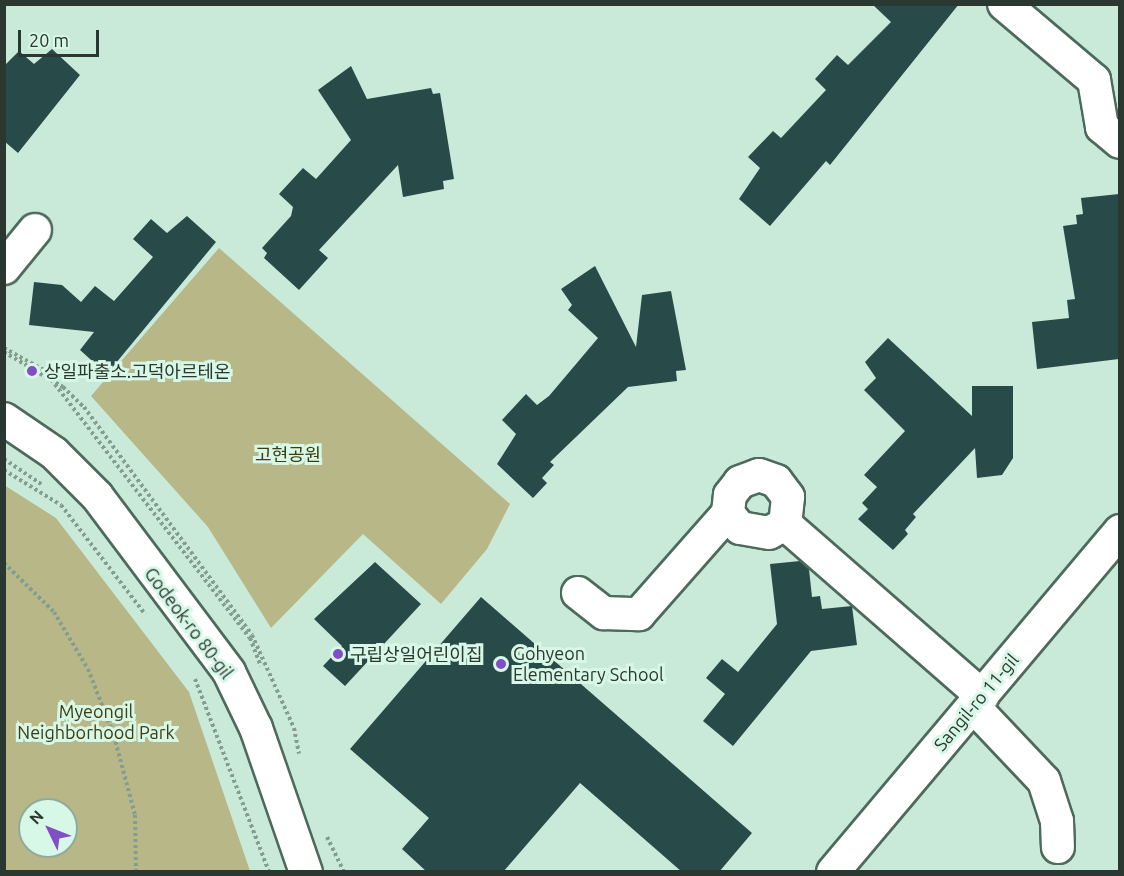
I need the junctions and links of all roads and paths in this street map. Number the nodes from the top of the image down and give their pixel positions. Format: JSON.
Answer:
{"nodes":[{"id":1,"x":1004,"y":4,"type":"edge"},
{"id":2,"x":1119,"y":142,"type":"edge"},
{"id":3,"x":35,"y":230,"type":"dead end"},
{"id":4,"x":4,"y":268,"type":"edge"},
{"id":5,"x":4,"y":419,"type":"edge"},
{"id":6,"x":4,"y":459,"type":"edge"},
{"id":7,"x":4,"y":470,"type":"edge"},
{"id":8,"x":728,"y":513,"type":"junction"},
{"id":9,"x":785,"y":524,"type":"junction"},
{"id":10,"x":1119,"y":531,"type":"edge"},
{"id":11,"x":4,"y":563,"type":"edge"},
{"id":12,"x":578,"y":592,"type":"dead end"},
{"id":13,"x":154,"y":613,"type":"junction"},
{"id":14,"x":150,"y":620,"type":"dead end"},
{"id":15,"x":190,"y":674,"type":"dead end"},
{"id":16,"x":978,"y":701,"type":"junction"},
{"id":17,"x":1058,"y":847,"type":"dead end"},
{"id":18,"x":136,"y":872,"type":"edge"},
{"id":19,"x":269,"y":872,"type":"edge"},
{"id":20,"x":306,"y":872,"type":"edge"},
{"id":21,"x":833,"y":872,"type":"edge"}],
"edges":[{"from":1,"to":2,"type":"street"},
{"from":3,"to":4,"type":"street"},
{"from":5,"to":20,"type":"street","name":"Godeok-ro 80-gil"},
{"from":6,"to":13,"type":"path"},
{"from":7,"to":13,"type":"path"},
{"from":8,"to":9,"type":"street"},
{"from":8,"to":9,"type":"street"},
{"from":8,"to":12,"type":"street"},
{"from":9,"to":16,"type":"street"},
{"from":10,"to":16,"type":"street","name":"Sangil-ro 11-gil"},
{"from":11,"to":18,"type":"path"},
{"from":13,"to":14,"type":"path"},
{"from":15,"to":19,"type":"path"},
{"from":16,"to":17,"type":"street"},
{"from":16,"to":21,"type":"street","name":"Sangil-ro 11-gil"}]}
